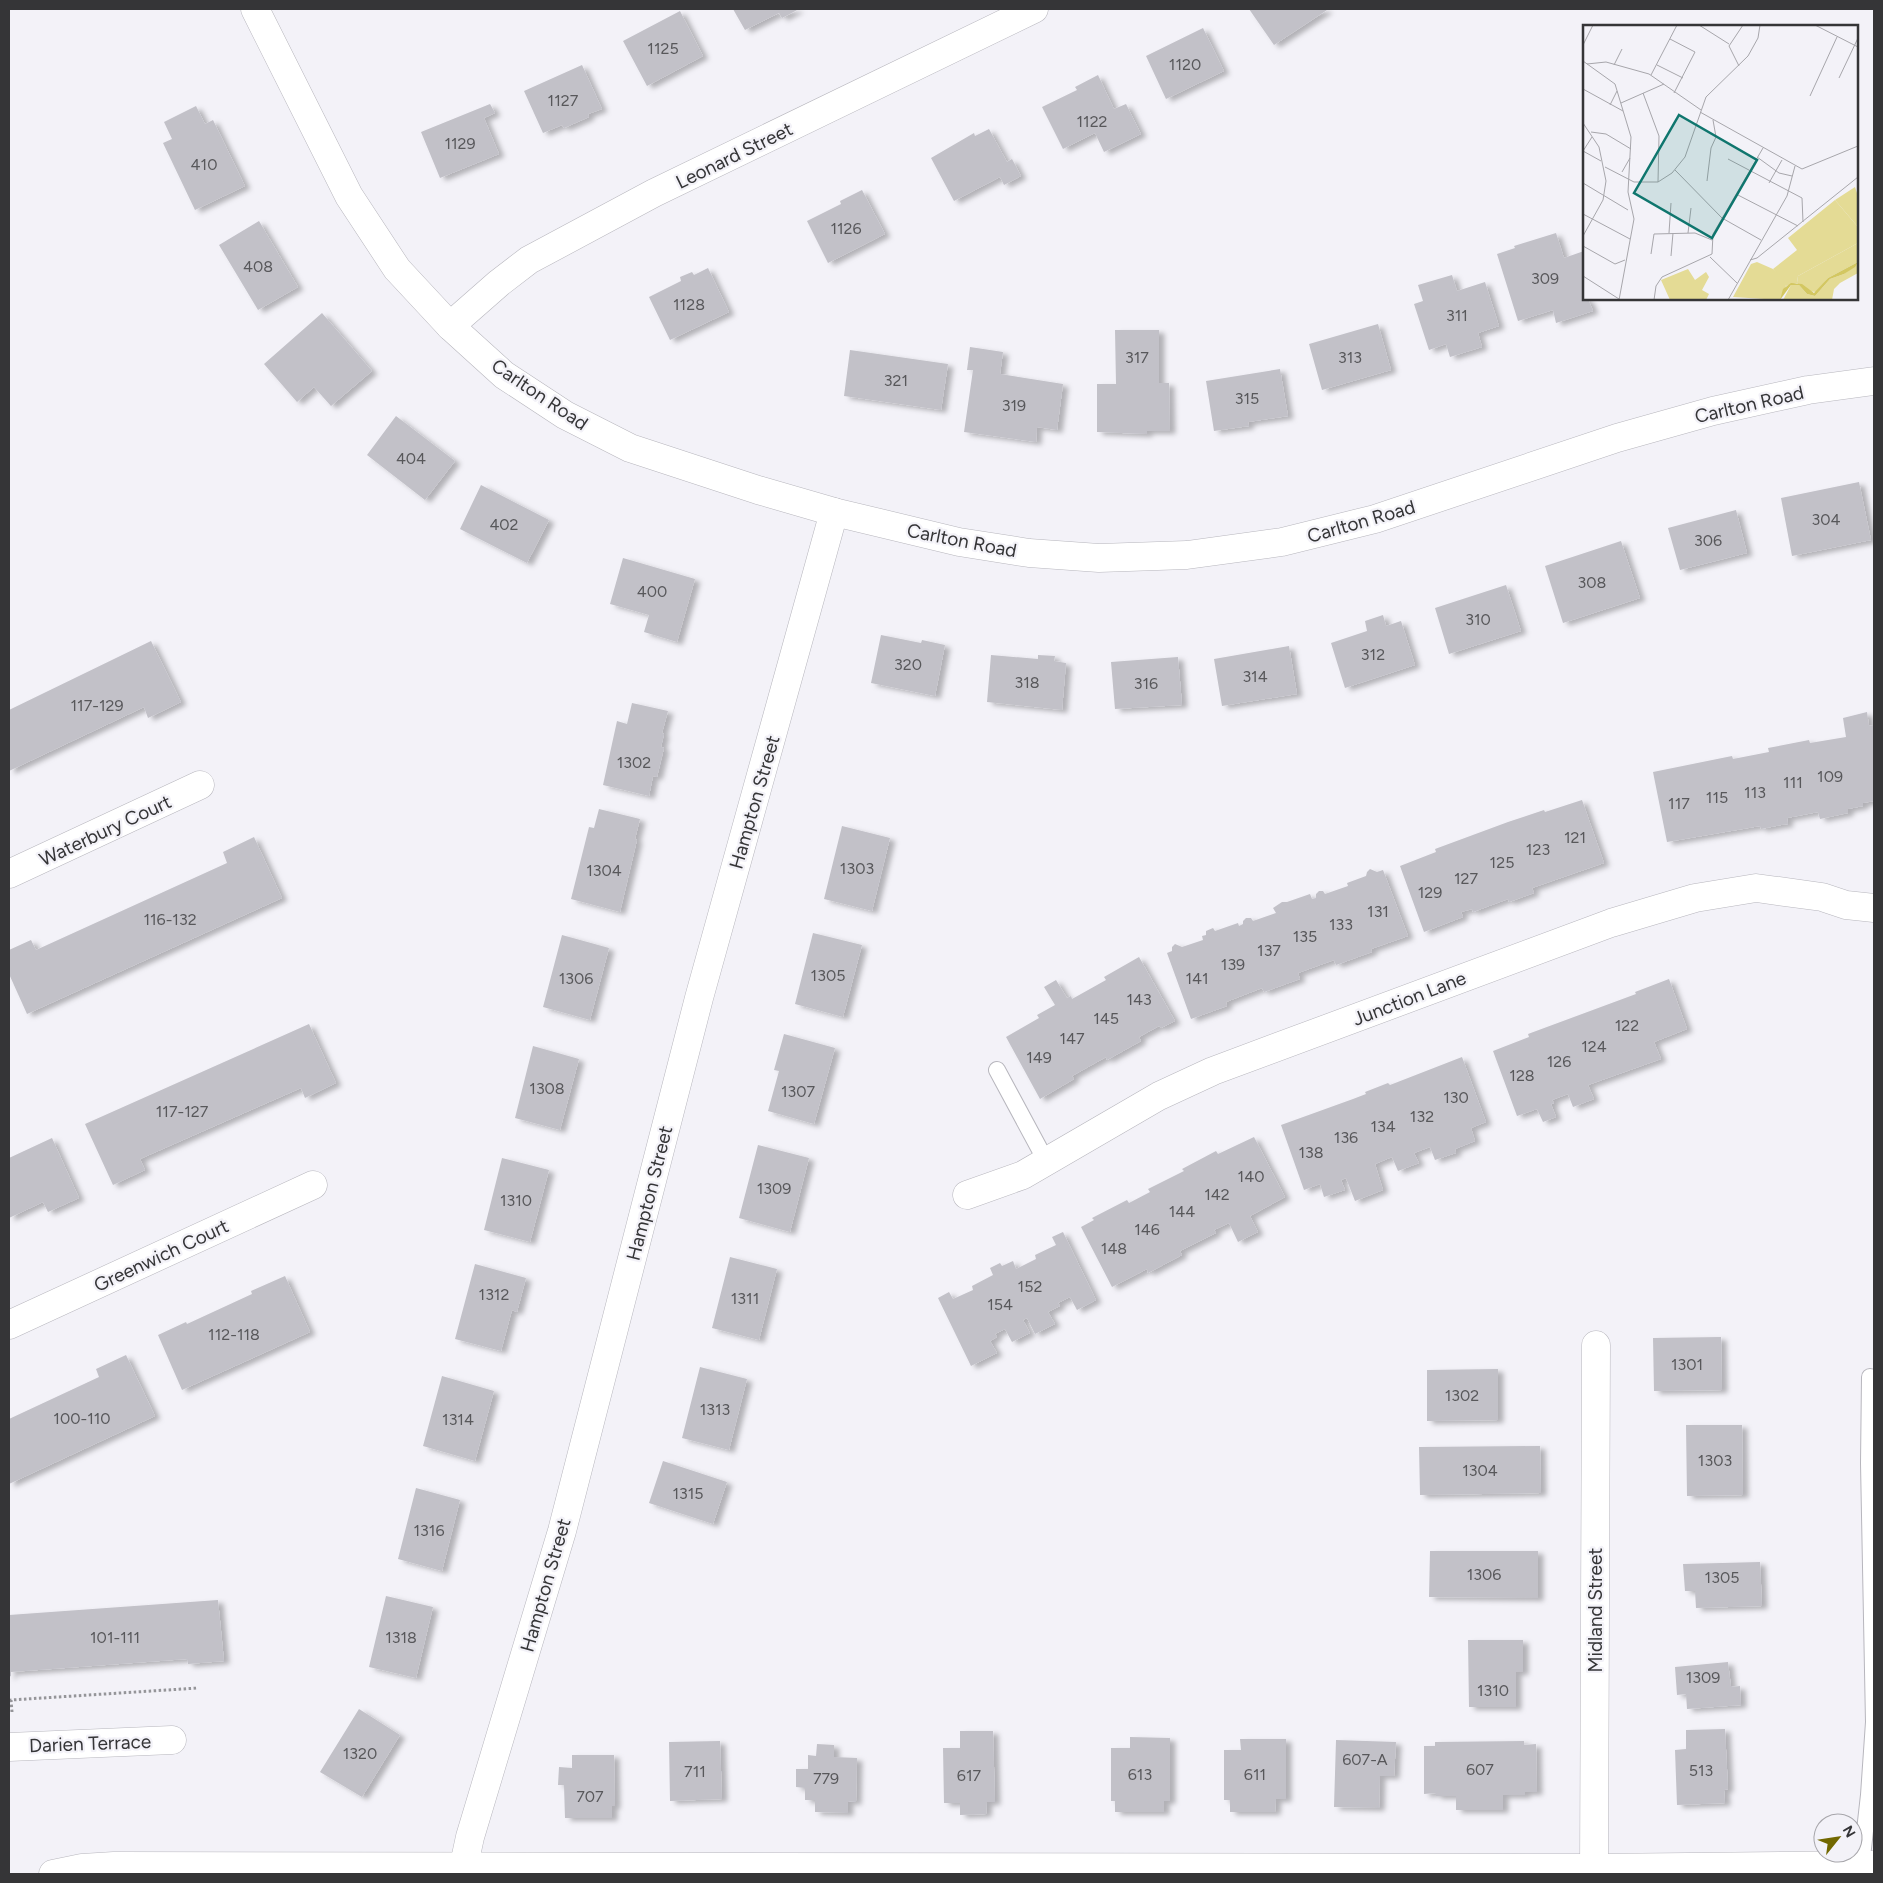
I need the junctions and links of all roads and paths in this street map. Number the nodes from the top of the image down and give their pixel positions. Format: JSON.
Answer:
{"nodes":[{"id":1,"x":255,"y":9,"type":"edge"},
{"id":2,"x":1034,"y":9,"type":"edge"},
{"id":3,"x":450,"y":326,"type":"junction"},
{"id":4,"x":1874,"y":381,"type":"edge"},
{"id":5,"x":834,"y":512,"type":"junction"},
{"id":6,"x":200,"y":785,"type":"dead end"},
{"id":7,"x":9,"y":874,"type":"edge"},
{"id":8,"x":1874,"y":908,"type":"edge"},
{"id":9,"x":997,"y":1070,"type":"dead end"},
{"id":10,"x":1046,"y":1161,"type":"junction"},
{"id":11,"x":313,"y":1185,"type":"dead end"},
{"id":12,"x":967,"y":1194,"type":"dead end"},
{"id":13,"x":9,"y":1325,"type":"edge"},
{"id":14,"x":1596,"y":1345,"type":"dead end"},
{"id":15,"x":1870,"y":1377,"type":"dead end"},
{"id":16,"x":198,"y":1688,"type":"dead end"},
{"id":17,"x":12,"y":1717,"type":"dead end"},
{"id":18,"x":172,"y":1740,"type":"dead end"},
{"id":19,"x":9,"y":1746,"type":"edge"},
{"id":20,"x":1867,"y":1866,"type":"edge"},
{"id":21,"x":463,"y":1870,"type":"edge"},
{"id":22,"x":1038,"y":1871,"type":"edge"},
{"id":23,"x":1594,"y":1871,"type":"edge"},
{"id":24,"x":53,"y":1874,"type":"edge"}],
"edges":[{"from":1,"to":3,"type":"street","name":"Carlton Road"},
{"from":2,"to":3,"type":"street","name":"Leonard Street"},
{"from":3,"to":5,"type":"street","name":"Carlton Road"},
{"from":4,"to":5,"type":"street","name":"Carlton Road"},
{"from":5,"to":21,"type":"street","name":"Hampton Street"},
{"from":6,"to":7,"type":"street","name":"Waterbury Court"},
{"from":8,"to":10,"type":"street","name":"Junction Lane"},
{"from":9,"to":10,"type":"lane"},
{"from":10,"to":12,"type":"street","name":"Junction Lane"},
{"from":11,"to":13,"type":"street","name":"Greenwich Court"},
{"from":14,"to":23,"type":"street","name":"Midland Street"},
{"from":15,"to":20,"type":"lane"},
{"from":16,"to":17,"type":"path"},
{"from":18,"to":19,"type":"street","name":"Darien Terrace"},
{"from":20,"to":23,"type":"street"},
{"from":21,"to":22,"type":"street"},
{"from":21,"to":24,"type":"street"},
{"from":22,"to":23,"type":"street"}]}
